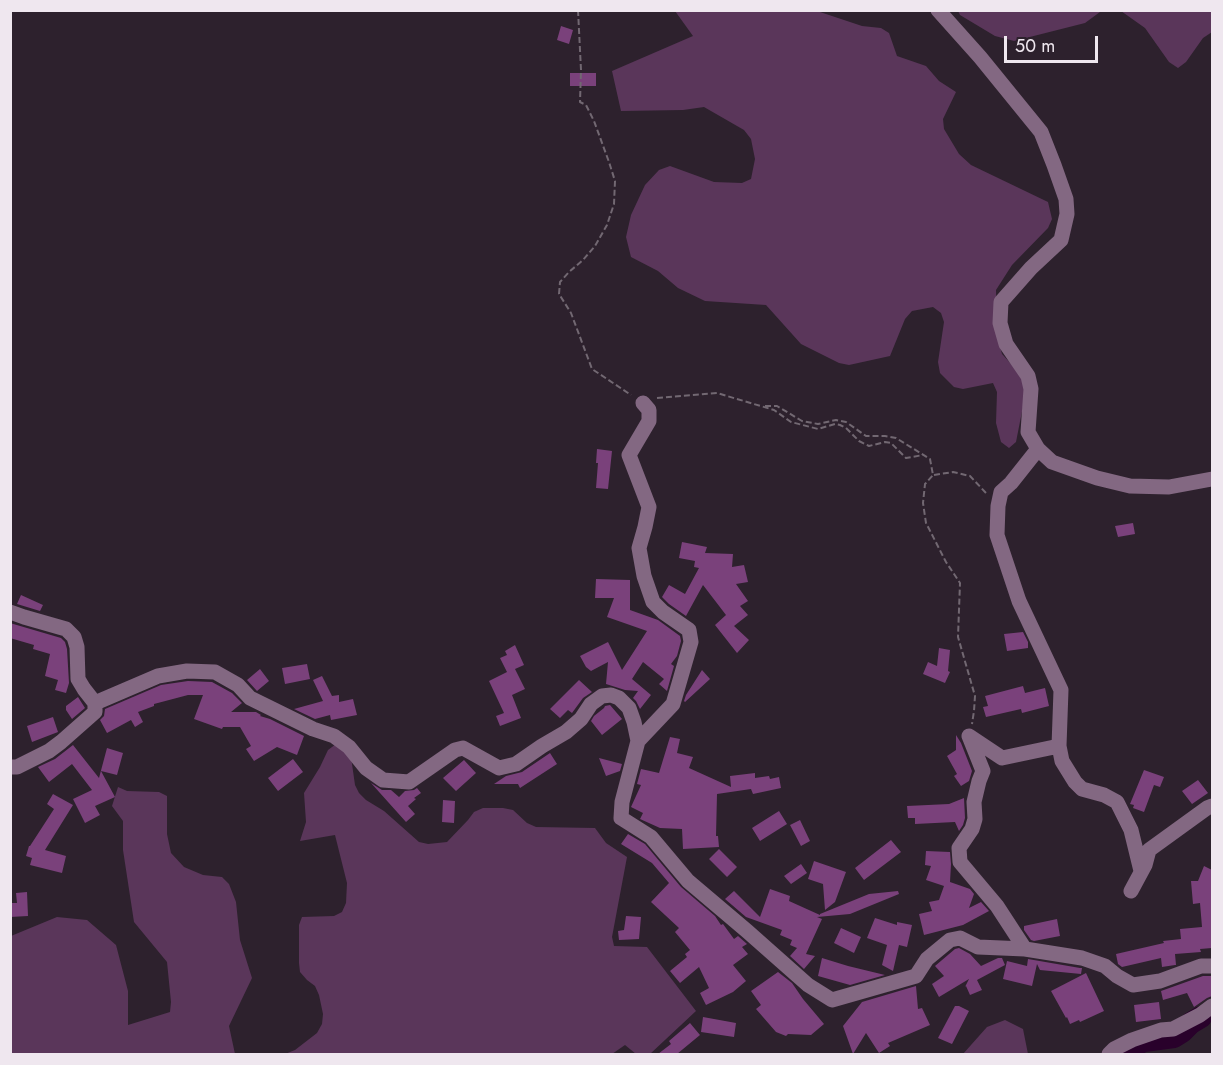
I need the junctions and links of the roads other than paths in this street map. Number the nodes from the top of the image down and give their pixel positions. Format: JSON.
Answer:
{"nodes":[{"id":1,"x":938,"y":10,"type":"edge"},
{"id":2,"x":643,"y":403,"type":"road end"},
{"id":3,"x":1038,"y":449,"type":"junction"},
{"id":4,"x":1212,"y":479,"type":"edge"},
{"id":5,"x":10,"y":612,"type":"edge"},
{"id":6,"x":95,"y":703,"type":"junction"},
{"id":7,"x":638,"y":741,"type":"junction"},
{"id":8,"x":1059,"y":746,"type":"junction"},
{"id":9,"x":10,"y":767,"type":"edge"},
{"id":10,"x":1212,"y":806,"type":"edge"},
{"id":11,"x":1142,"y":871,"type":"junction"},
{"id":12,"x":1131,"y":891,"type":"dead end"},
{"id":13,"x":1025,"y":949,"type":"junction"},
{"id":14,"x":1212,"y":966,"type":"edge"},
{"id":15,"x":1212,"y":1006,"type":"edge"},
{"id":16,"x":1109,"y":1054,"type":"edge"}],
"edges":[{"from":1,"to":3,"type":"street"},
{"from":2,"to":7,"type":"street"},
{"from":3,"to":4,"type":"street"},
{"from":3,"to":8,"type":"street"},
{"from":5,"to":6,"type":"street"},
{"from":6,"to":7,"type":"street"},
{"from":6,"to":9,"type":"street"},
{"from":7,"to":13,"type":"street"},
{"from":8,"to":11,"type":"street"},
{"from":8,"to":13,"type":"street"},
{"from":10,"to":11,"type":"street"},
{"from":11,"to":12,"type":"street"},
{"from":13,"to":14,"type":"street"},
{"from":15,"to":16,"type":"street"}]}
